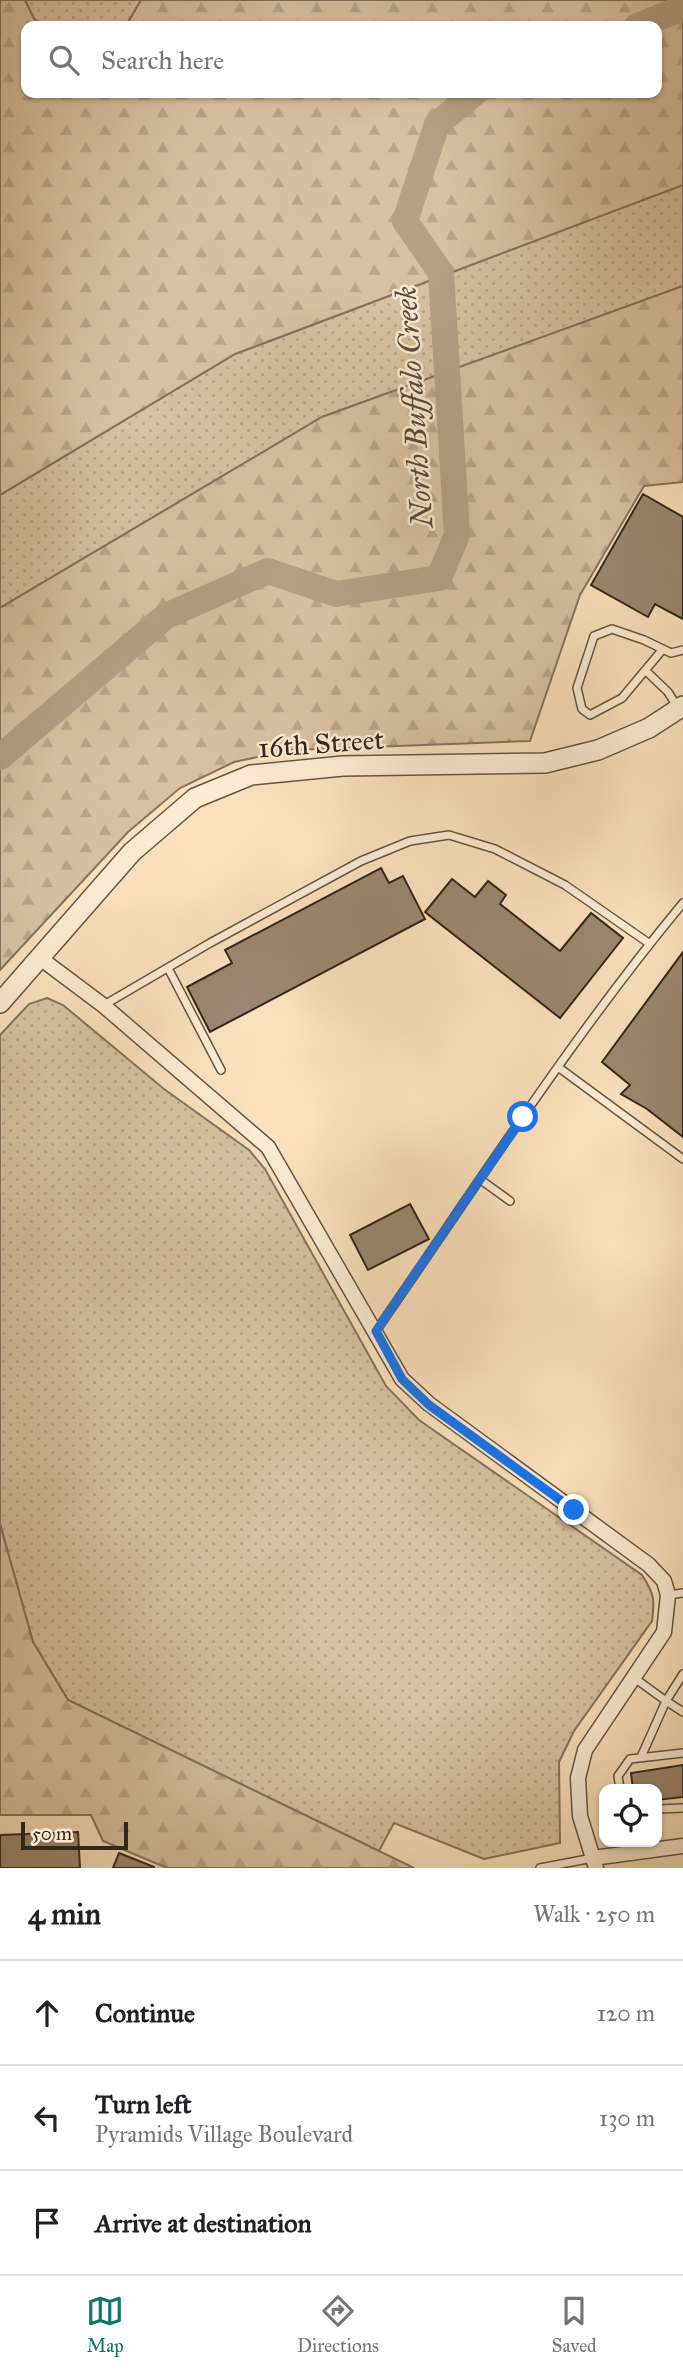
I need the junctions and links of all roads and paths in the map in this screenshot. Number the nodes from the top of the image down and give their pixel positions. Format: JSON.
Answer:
{"nodes":[{"id":1,"x":663,"y":649,"type":"junction"},
{"id":2,"x":683,"y":650,"type":"edge"},
{"id":3,"x":646,"y":671,"type":"junction"},
{"id":4,"x":681,"y":707,"type":"edge"},
{"id":5,"x":683,"y":903,"type":"edge"},
{"id":6,"x":650,"y":944,"type":"junction"},
{"id":7,"x":40,"y":958,"type":"junction"},
{"id":8,"x":168,"y":968,"type":"junction"},
{"id":9,"x":0,"y":1003,"type":"edge"},
{"id":10,"x":104,"y":1006,"type":"junction"},
{"id":11,"x":558,"y":1067,"type":"junction"},
{"id":12,"x":221,"y":1070,"type":"dead end"},
{"id":13,"x":683,"y":1158,"type":"edge"},
{"id":14,"x":481,"y":1180,"type":"junction"},
{"id":15,"x":510,"y":1201,"type":"dead end"},
{"id":16,"x":376,"y":1331,"type":"junction"},
{"id":17,"x":683,"y":1593,"type":"edge"},
{"id":18,"x":668,"y":1595,"type":"junction"},
{"id":19,"x":683,"y":1674,"type":"edge"},
{"id":20,"x":633,"y":1677,"type":"junction"},
{"id":21,"x":666,"y":1701,"type":"junction"},
{"id":22,"x":683,"y":1712,"type":"edge"},
{"id":23,"x":683,"y":1753,"type":"edge"},
{"id":24,"x":641,"y":1758,"type":"junction"},
{"id":25,"x":619,"y":1784,"type":"edge"},
{"id":26,"x":683,"y":1808,"type":"edge"},
{"id":27,"x":662,"y":1809,"type":"edge"},
{"id":28,"x":683,"y":1846,"type":"edge"},
{"id":29,"x":595,"y":1865,"type":"edge"},
{"id":30,"x":540,"y":1868,"type":"edge"}],
"edges":[{"from":1,"to":2,"type":"lane"},
{"from":1,"to":3,"type":"lane"},
{"from":1,"to":3,"type":"lane"},
{"from":3,"to":4,"type":"lane"},
{"from":4,"to":7,"type":"street","name":"16th Street"},
{"from":5,"to":6,"type":"lane"},
{"from":6,"to":8,"type":"lane"},
{"from":6,"to":11,"type":"lane"},
{"from":7,"to":9,"type":"street","name":"16th Street"},
{"from":7,"to":10,"type":"street"},
{"from":8,"to":10,"type":"lane"},
{"from":8,"to":12,"type":"lane"},
{"from":10,"to":16,"type":"street"},
{"from":11,"to":13,"type":"lane"},
{"from":11,"to":14,"type":"lane"},
{"from":14,"to":15,"type":"lane"},
{"from":14,"to":16,"type":"lane"},
{"from":16,"to":18,"type":"street"},
{"from":17,"to":18,"type":"lane"},
{"from":18,"to":20,"type":"street"},
{"from":19,"to":21,"type":"lane"},
{"from":20,"to":21,"type":"lane"},
{"from":20,"to":29,"type":"street"},
{"from":21,"to":22,"type":"lane"},
{"from":21,"to":24,"type":"lane"},
{"from":23,"to":24,"type":"lane"},
{"from":24,"to":25,"type":"lane"},
{"from":26,"to":27,"type":"lane"},
{"from":28,"to":29,"type":"street"},
{"from":29,"to":30,"type":"lane"}]}
